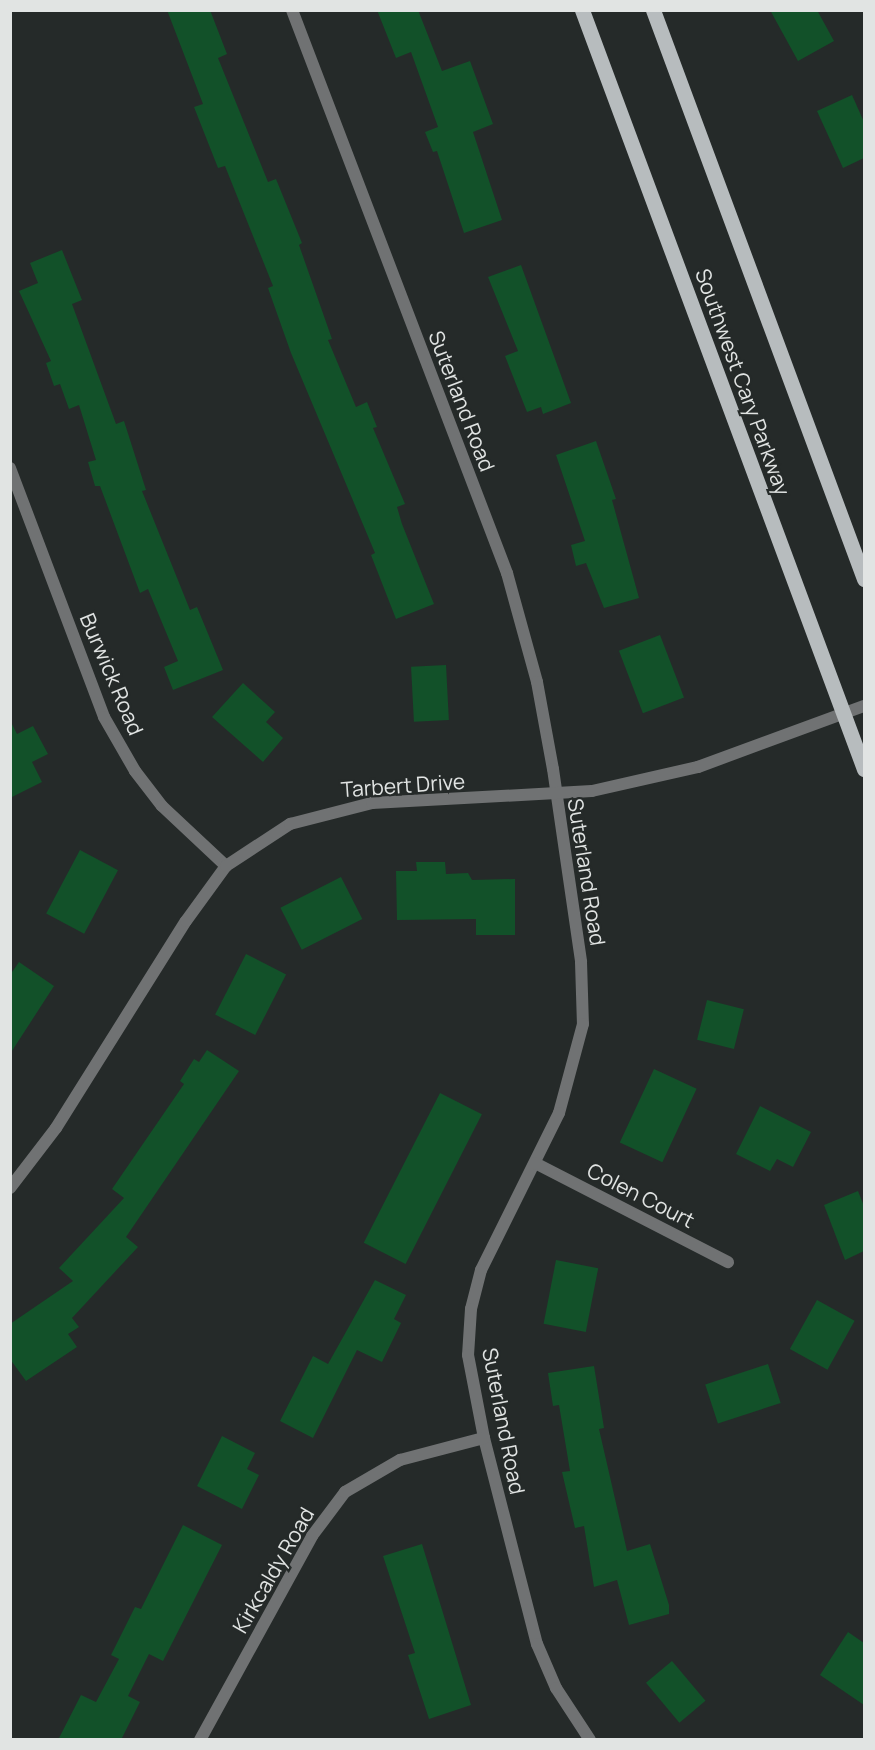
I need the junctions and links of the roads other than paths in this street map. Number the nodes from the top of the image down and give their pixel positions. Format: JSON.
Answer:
{"nodes":[{"id":1,"x":292,"y":10,"type":"edge"},
{"id":2,"x":582,"y":10,"type":"edge"},
{"id":3,"x":653,"y":10,"type":"edge"},
{"id":4,"x":10,"y":468,"type":"edge"},
{"id":5,"x":864,"y":579,"type":"edge"},
{"id":6,"x":864,"y":706,"type":"edge"},
{"id":7,"x":843,"y":714,"type":"junction"},
{"id":8,"x":864,"y":769,"type":"edge"},
{"id":9,"x":556,"y":796,"type":"junction"},
{"id":10,"x":226,"y":866,"type":"junction"},
{"id":11,"x":535,"y":1163,"type":"junction"},
{"id":12,"x":10,"y":1188,"type":"edge"},
{"id":13,"x":728,"y":1262,"type":"dead end"},
{"id":14,"x":484,"y":1438,"type":"junction"},
{"id":15,"x":201,"y":1740,"type":"edge"},
{"id":16,"x":590,"y":1740,"type":"edge"}],
"edges":[{"from":1,"to":9,"type":"street","name":"Suterland Road"},
{"from":2,"to":7,"type":"main road","name":"Southwest Cary Parkway"},
{"from":3,"to":5,"type":"main road"},
{"from":4,"to":10,"type":"street","name":"Burwick Road"},
{"from":6,"to":7,"type":"street","name":"Tarbert Drive"},
{"from":7,"to":8,"type":"main road","name":"Southwest Cary Parkway"},
{"from":7,"to":9,"type":"street","name":"Tarbert Drive"},
{"from":9,"to":10,"type":"street","name":"Tarbert Drive"},
{"from":9,"to":11,"type":"street","name":"Suterland Road"},
{"from":10,"to":12,"type":"street","name":"Tarbert Drive"},
{"from":11,"to":13,"type":"street","name":"Colen Court"},
{"from":11,"to":14,"type":"street","name":"Suterland Road"},
{"from":14,"to":15,"type":"street","name":"Kirkcaldy Road"},
{"from":14,"to":16,"type":"street","name":"Suterland Road"}]}
